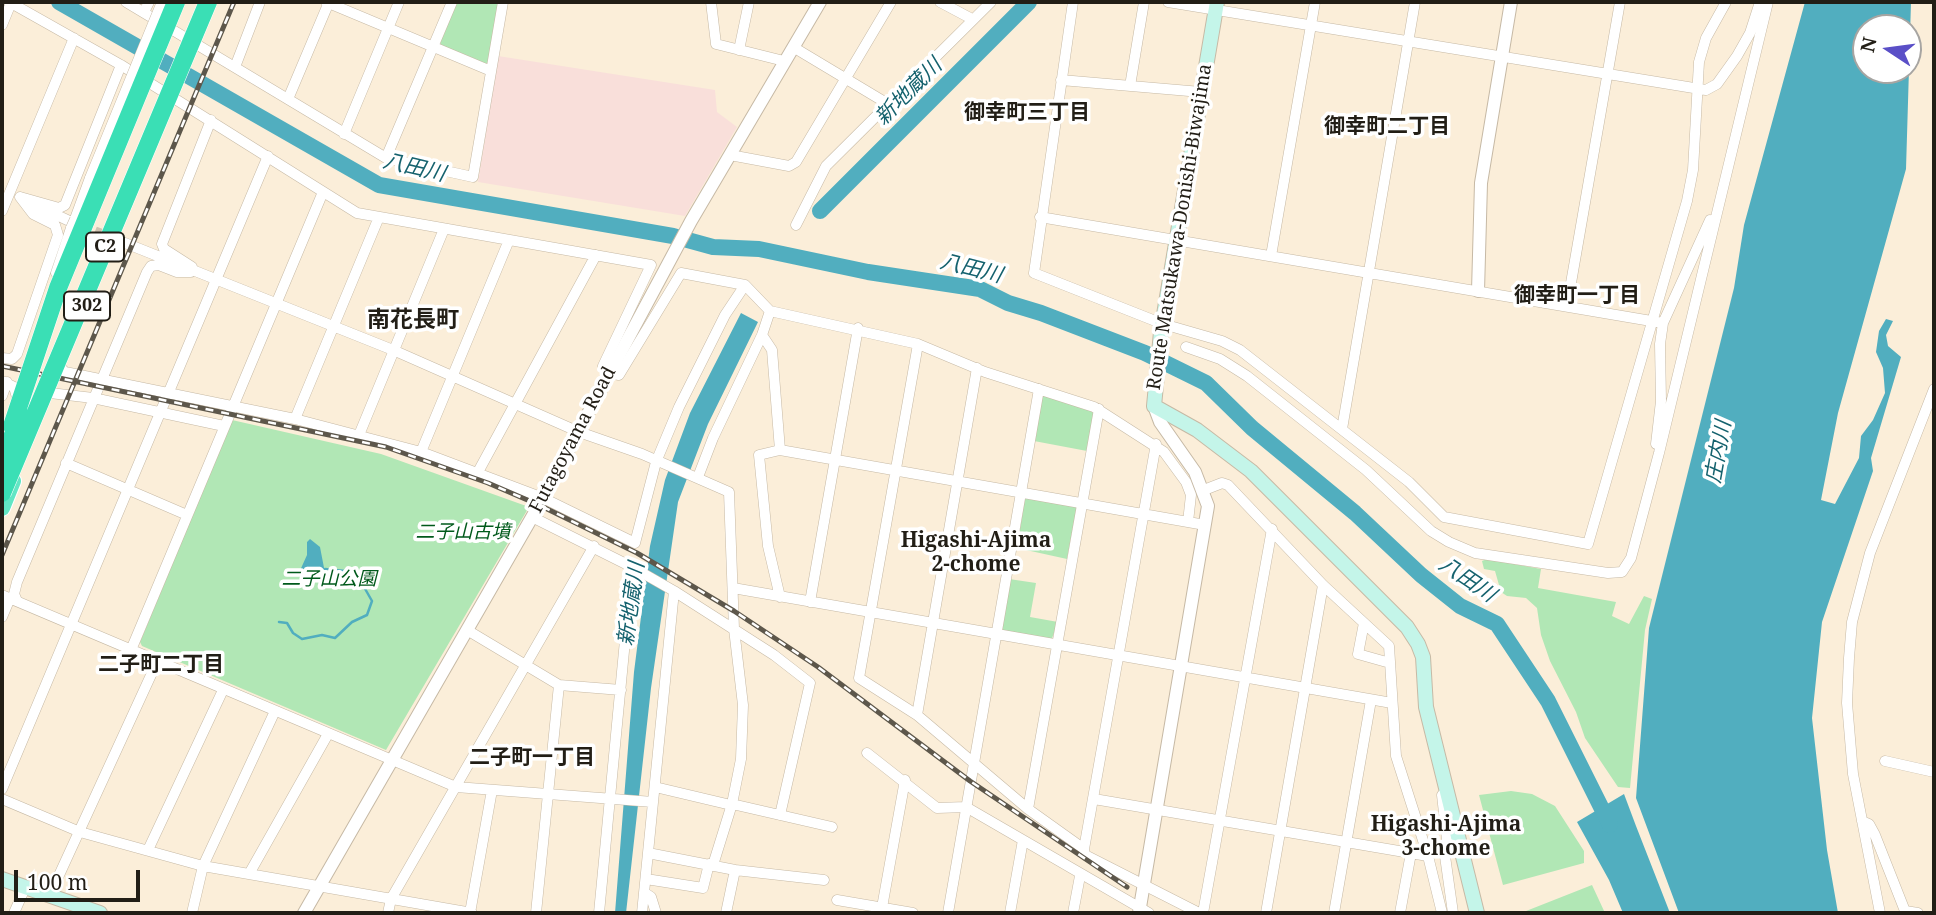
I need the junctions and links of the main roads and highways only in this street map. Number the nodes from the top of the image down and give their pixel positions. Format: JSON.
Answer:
{"nodes":[{"id":1,"x":176,"y":2,"type":"edge"},
{"id":2,"x":195,"y":2,"type":"edge"},
{"id":3,"x":208,"y":2,"type":"edge"},
{"id":4,"x":221,"y":2,"type":"edge"},
{"id":5,"x":1216,"y":6,"type":"edge"},
{"id":6,"x":172,"y":104,"type":"dead end"},
{"id":7,"x":108,"y":187,"type":"dead end"},
{"id":8,"x":2,"y":438,"type":"edge"},
{"id":9,"x":5,"y":464,"type":"edge"},
{"id":10,"x":2,"y":493,"type":"edge"},
{"id":11,"x":2,"y":508,"type":"edge"},
{"id":12,"x":2,"y":879,"type":"edge"},
{"id":13,"x":100,"y":913,"type":"edge"},
{"id":14,"x":1477,"y":913,"type":"edge"}],
"edges":[{"from":1,"to":9,"type":"highway","bridge":true},
{"from":2,"to":9,"type":"highway","number":"C2","bridge":true},
{"from":3,"to":9,"type":"highway","number":"C2","bridge":true},
{"from":4,"to":9,"type":"highway","bridge":true},
{"from":5,"to":14,"type":"main road","name":"Route Matsukawa-Donishi-Biwajima"},
{"from":6,"to":11,"type":"highway","number":"302"},
{"from":7,"to":8,"type":"highway","number":"302"},
{"from":9,"to":10,"type":"highway","number":"C2","bridge":true},
{"from":12,"to":13,"type":"main road"}]}
